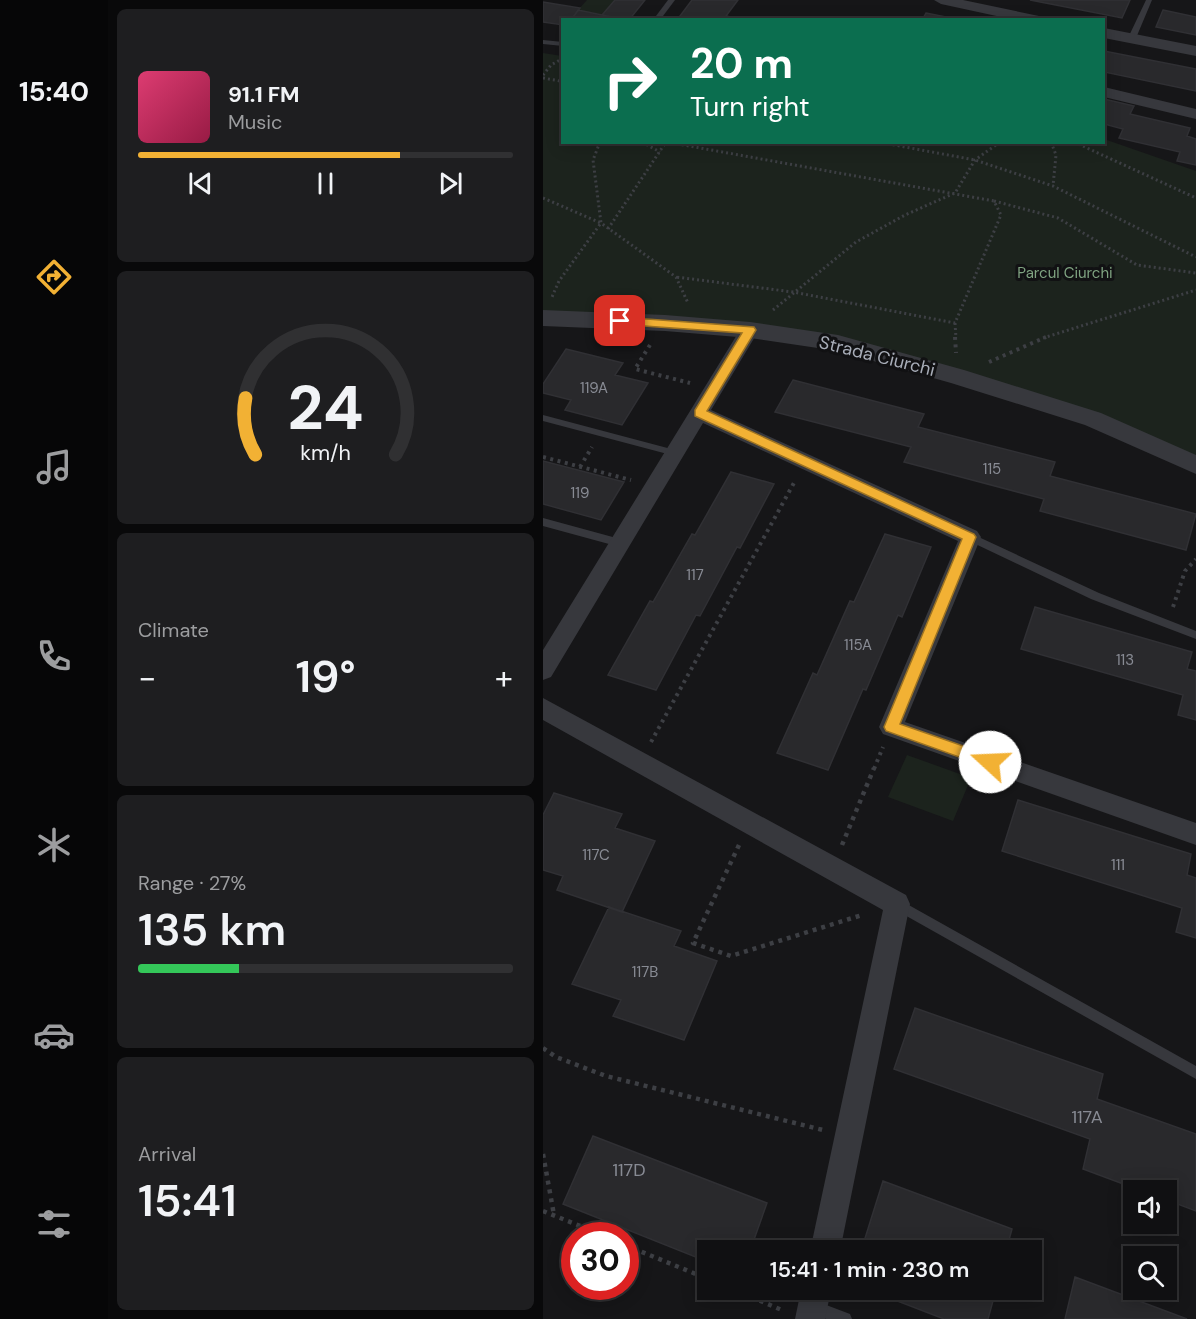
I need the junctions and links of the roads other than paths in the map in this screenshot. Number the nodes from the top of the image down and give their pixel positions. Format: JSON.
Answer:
{"nodes":[{"id":1,"x":672,"y":0,"type":"edge"},
{"id":2,"x":941,"y":0,"type":"edge"},
{"id":3,"x":1149,"y":0,"type":"edge"},
{"id":4,"x":658,"y":18,"type":"edge"},
{"id":5,"x":1029,"y":18,"type":"edge"},
{"id":6,"x":1105,"y":33,"type":"edge"},
{"id":7,"x":1133,"y":38,"type":"junction"},
{"id":8,"x":543,"y":42,"type":"edge"},
{"id":9,"x":561,"y":45,"type":"edge"},
{"id":10,"x":1196,"y":51,"type":"edge"},
{"id":11,"x":1105,"y":92,"type":"edge"},
{"id":12,"x":1196,"y":114,"type":"edge"},
{"id":13,"x":546,"y":310,"type":"edge"},
{"id":14,"x":750,"y":330,"type":"junction"},
{"id":15,"x":699,"y":413,"type":"junction"},
{"id":16,"x":543,"y":418,"type":"edge"},
{"id":17,"x":675,"y":453,"type":"junction"},
{"id":18,"x":1196,"y":465,"type":"edge"},
{"id":19,"x":543,"y":522,"type":"edge"},
{"id":20,"x":970,"y":537,"type":"junction"},
{"id":21,"x":620,"y":543,"type":"junction"},
{"id":22,"x":1196,"y":635,"type":"edge"},
{"id":23,"x":543,"y":670,"type":"edge"},
{"id":24,"x":543,"y":708,"type":"edge"},
{"id":25,"x":1196,"y":834,"type":"edge"},
{"id":26,"x":897,"y":904,"type":"junction"},
{"id":27,"x":1196,"y":1073,"type":"edge"},
{"id":28,"x":827,"y":1240,"type":"edge"},
{"id":29,"x":809,"y":1308,"type":"edge"},
{"id":30,"x":845,"y":1319,"type":"edge"}],
"edges":[{"from":1,"to":4,"type":"lane"},
{"from":2,"to":5,"type":"street"},
{"from":3,"to":7,"type":"lane"},
{"from":6,"to":7,"type":"street"},
{"from":7,"to":10,"type":"street"},
{"from":8,"to":9,"type":"lane"},
{"from":11,"to":12,"type":"street"},
{"from":13,"to":14,"type":"street","name":"Strada Ciurchi"},
{"from":14,"to":15,"type":"street"},
{"from":14,"to":18,"type":"street","name":"Strada Ciurchi"},
{"from":15,"to":17,"type":"street"},
{"from":15,"to":20,"type":"street"},
{"from":16,"to":17,"type":"lane"},
{"from":17,"to":21,"type":"street"},
{"from":19,"to":21,"type":"lane"},
{"from":20,"to":22,"type":"lane"},
{"from":20,"to":25,"type":"street"},
{"from":21,"to":23,"type":"street"},
{"from":24,"to":26,"type":"street"},
{"from":26,"to":27,"type":"lane"},
{"from":26,"to":28,"type":"street"},
{"from":29,"to":30,"type":"lane"}]}
